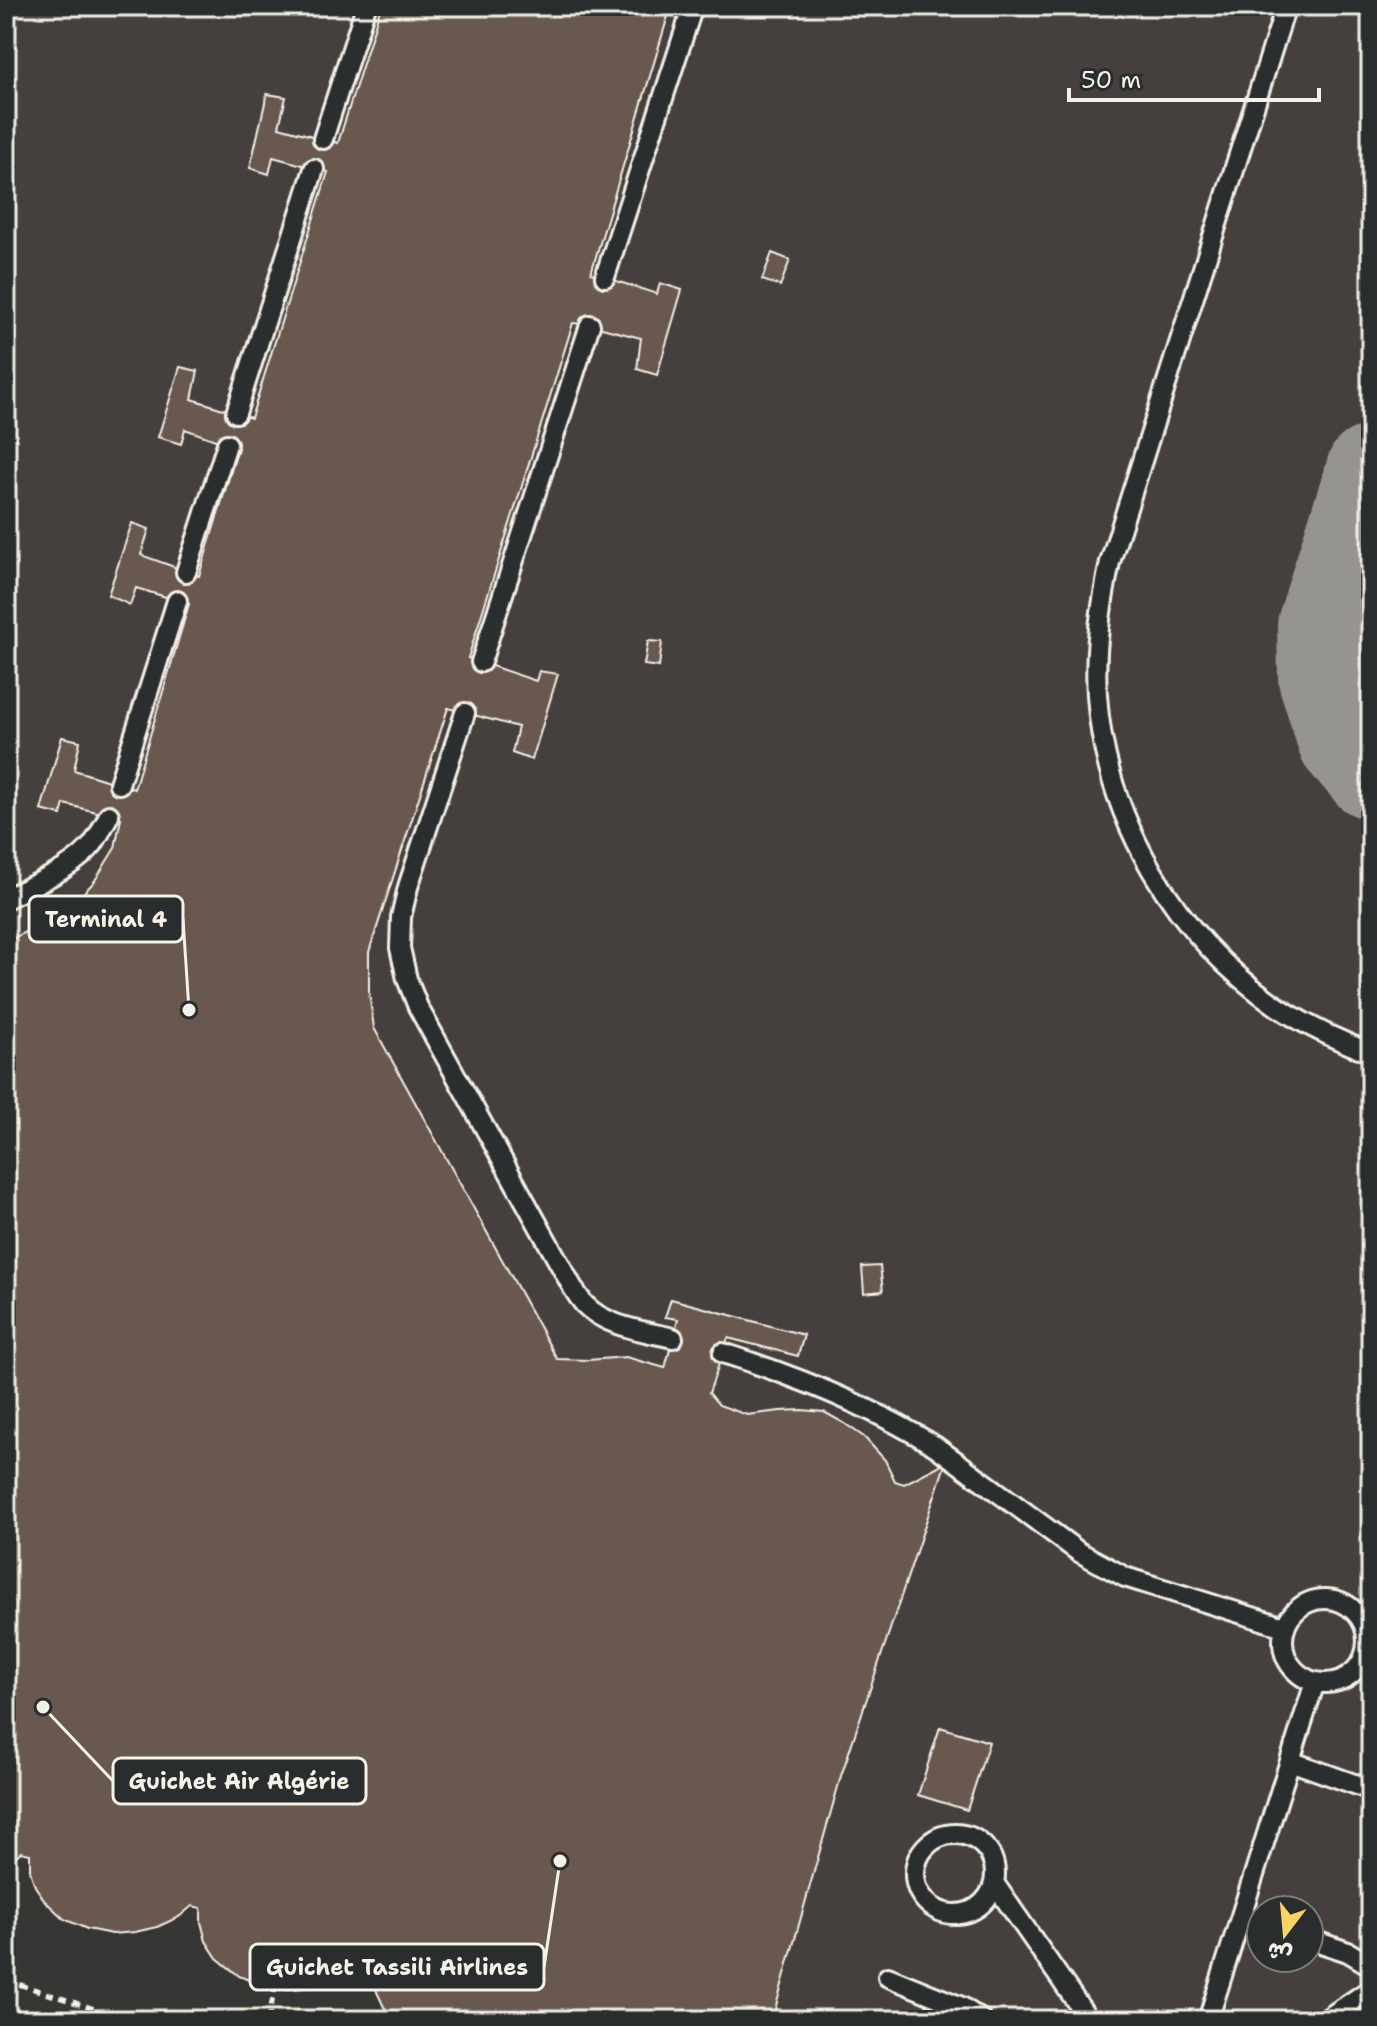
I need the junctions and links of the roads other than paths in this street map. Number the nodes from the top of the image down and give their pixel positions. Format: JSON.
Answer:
{"nodes":[{"id":1,"x":366,"y":6,"type":"edge"},
{"id":2,"x":693,"y":6,"type":"edge"},
{"id":3,"x":1286,"y":6,"type":"edge"},
{"id":4,"x":323,"y":139,"type":"dead end"},
{"id":5,"x":314,"y":169,"type":"dead end"},
{"id":6,"x":605,"y":277,"type":"dead end"},
{"id":7,"x":590,"y":325,"type":"dead end"},
{"id":8,"x":236,"y":413,"type":"dead end"},
{"id":9,"x":227,"y":444,"type":"dead end"},
{"id":10,"x":186,"y":572,"type":"dead end"},
{"id":11,"x":177,"y":601,"type":"dead end"},
{"id":12,"x":481,"y":662,"type":"dead end"},
{"id":13,"x":465,"y":713,"type":"dead end"},
{"id":14,"x":119,"y":784,"type":"dead end"},
{"id":15,"x":109,"y":815,"type":"dead end"},
{"id":16,"x":6,"y":899,"type":"edge"},
{"id":17,"x":1371,"y":1053,"type":"edge"},
{"id":18,"x":673,"y":1338,"type":"dead end"},
{"id":19,"x":723,"y":1353,"type":"dead end"},
{"id":20,"x":1284,"y":1627,"type":"junction"},
{"id":21,"x":1368,"y":1655,"type":"edge"},
{"id":22,"x":1315,"y":1682,"type":"junction"},
{"id":23,"x":1290,"y":1761,"type":"junction"},
{"id":24,"x":1371,"y":1790,"type":"edge"},
{"id":25,"x":994,"y":1883,"type":"junction"},
{"id":26,"x":1240,"y":1919,"type":"junction"},
{"id":27,"x":1245,"y":1921,"type":"edge"},
{"id":28,"x":1325,"y":1944,"type":"edge"},
{"id":29,"x":1371,"y":1966,"type":"edge"},
{"id":30,"x":888,"y":1977,"type":"dead end"},
{"id":31,"x":1371,"y":1989,"type":"edge"},
{"id":32,"x":982,"y":2020,"type":"edge"},
{"id":33,"x":1089,"y":2020,"type":"edge"},
{"id":34,"x":1208,"y":2020,"type":"edge"},
{"id":35,"x":1325,"y":2020,"type":"edge"}],
"edges":[{"from":1,"to":4,"type":"lane"},
{"from":2,"to":6,"type":"lane"},
{"from":3,"to":17,"type":"lane"},
{"from":5,"to":8,"type":"lane"},
{"from":7,"to":12,"type":"lane"},
{"from":9,"to":10,"type":"lane"},
{"from":11,"to":14,"type":"lane"},
{"from":13,"to":18,"type":"lane"},
{"from":15,"to":16,"type":"lane"},
{"from":19,"to":20,"type":"lane"},
{"from":20,"to":21,"type":"lane"},
{"from":20,"to":22,"type":"lane"},
{"from":21,"to":22,"type":"lane"},
{"from":22,"to":23,"type":"lane"},
{"from":23,"to":24,"type":"lane"},
{"from":23,"to":26,"type":"lane"},
{"from":25,"to":25,"type":"lane"},
{"from":25,"to":33,"type":"lane"},
{"from":26,"to":27,"type":"lane"},
{"from":26,"to":34,"type":"lane"},
{"from":28,"to":29,"type":"lane"},
{"from":30,"to":32,"type":"lane"},
{"from":31,"to":35,"type":"lane"}]}
